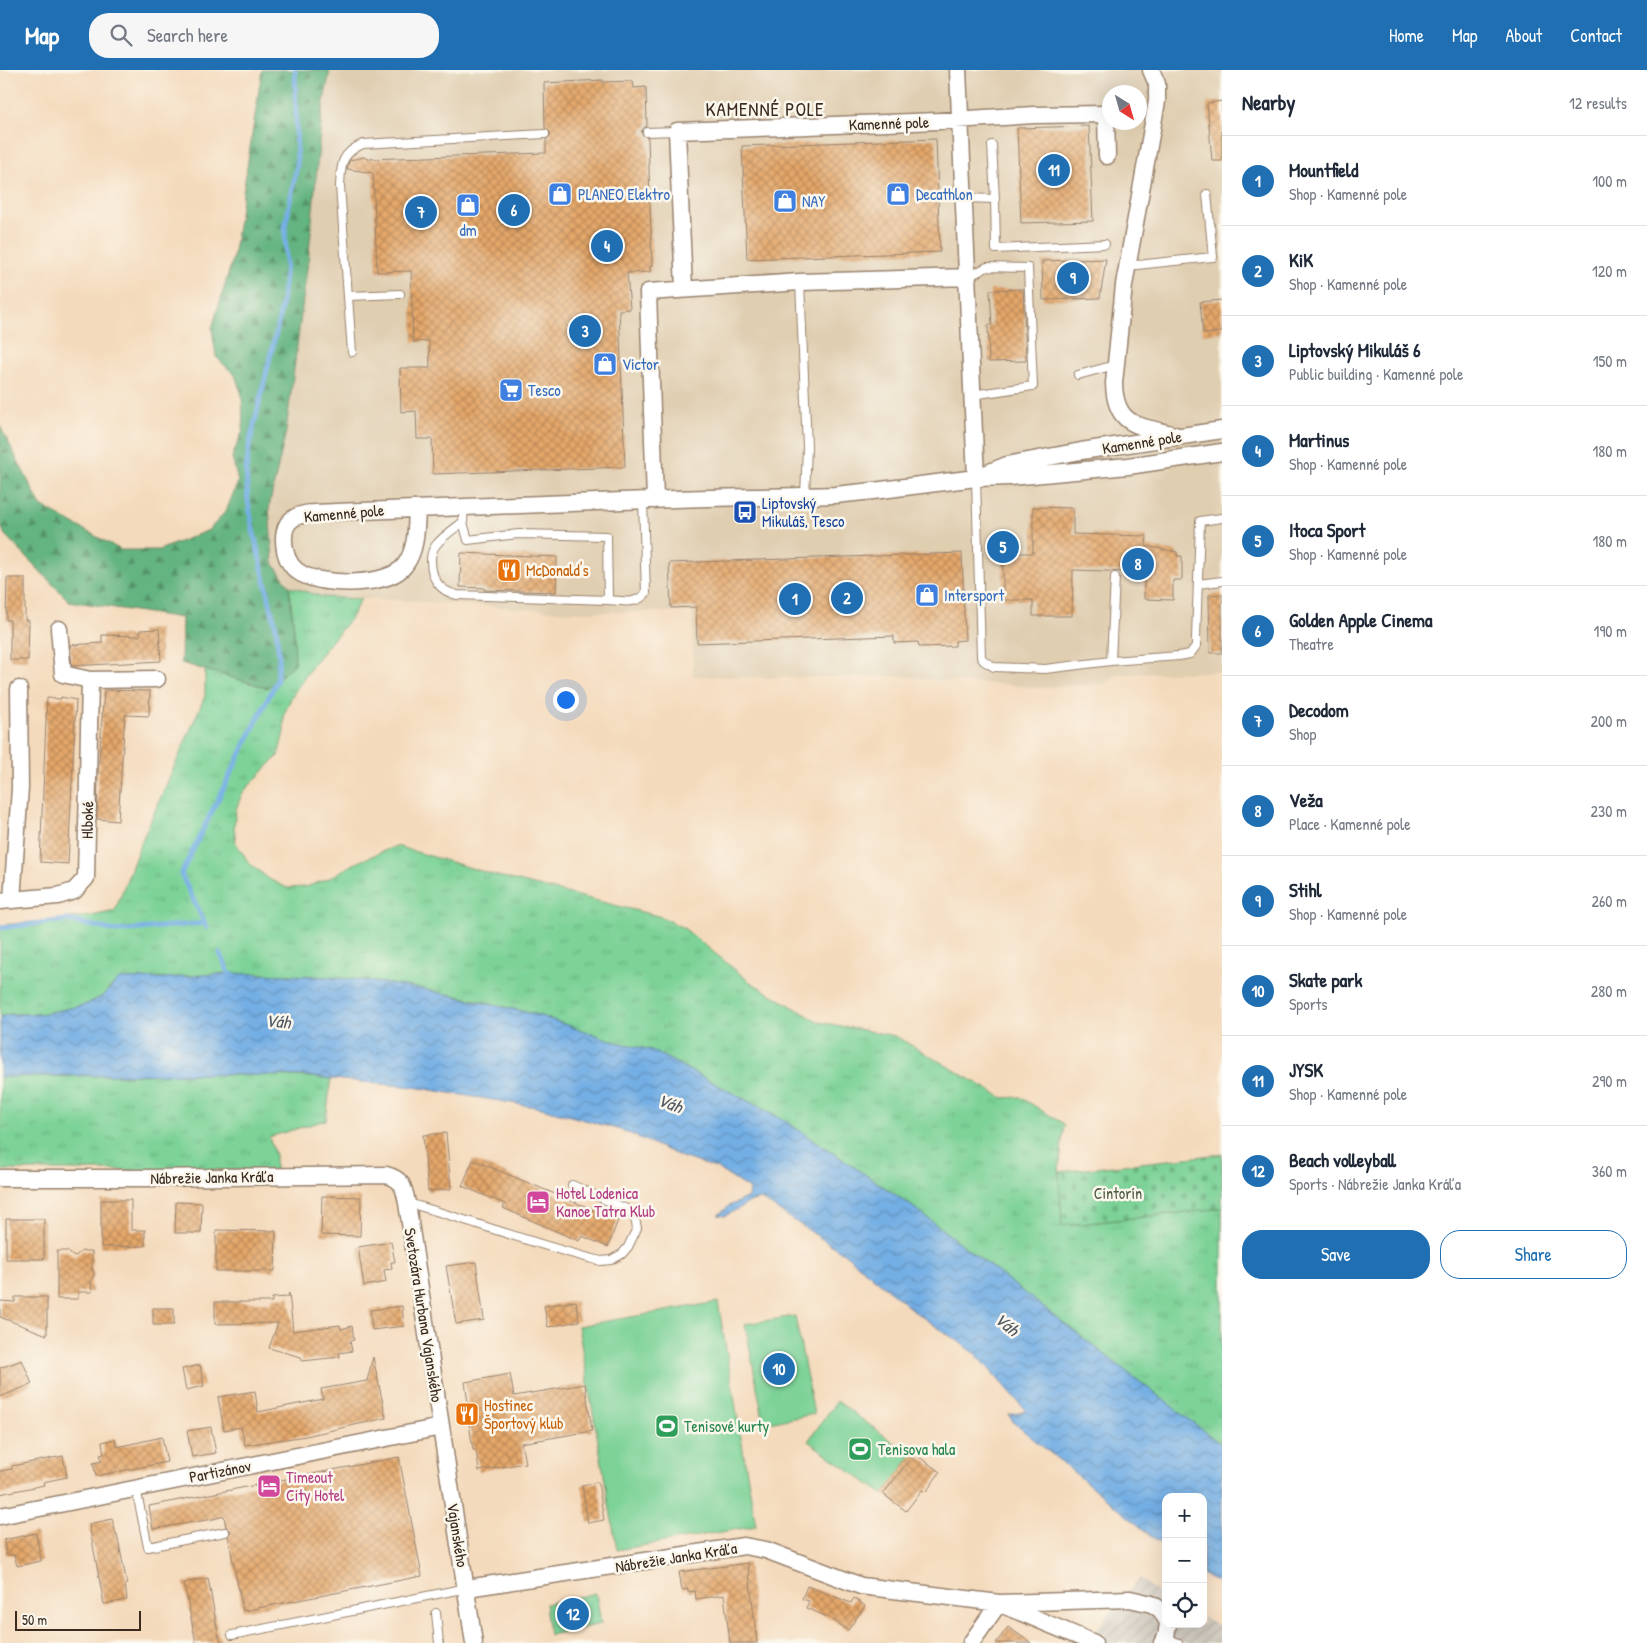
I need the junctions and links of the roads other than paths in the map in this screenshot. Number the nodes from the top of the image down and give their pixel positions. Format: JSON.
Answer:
{"nodes":[{"id":1,"x":958,"y":70,"type":"edge"},
{"id":2,"x":1151,"y":70,"type":"edge"},
{"id":3,"x":960,"y":119,"type":"junction"},
{"id":4,"x":677,"y":131,"type":"junction"},
{"id":5,"x":647,"y":132,"type":"dead end"},
{"id":6,"x":545,"y":134,"type":"dead end"},
{"id":7,"x":992,"y":145,"type":"dead end"},
{"id":8,"x":1107,"y":156,"type":"dead end"},
{"id":9,"x":1207,"y":194,"type":"dead end"},
{"id":10,"x":964,"y":198,"type":"junction"},
{"id":11,"x":995,"y":199,"type":"junction"},
{"id":12,"x":1105,"y":244,"type":"dead end"},
{"id":13,"x":1127,"y":266,"type":"junction"},
{"id":14,"x":968,"y":277,"type":"junction"},
{"id":15,"x":800,"y":282,"type":"junction"},
{"id":16,"x":684,"y":289,"type":"junction"},
{"id":17,"x":400,"y":294,"type":"dead end"},
{"id":18,"x":349,"y":296,"type":"junction"},
{"id":19,"x":352,"y":352,"type":"dead end"},
{"id":20,"x":1115,"y":365,"type":"junction"},
{"id":21,"x":1078,"y":375,"type":"dead end"},
{"id":22,"x":972,"y":395,"type":"junction"},
{"id":23,"x":1222,"y":430,"type":"edge"},
{"id":24,"x":1178,"y":436,"type":"junction"},
{"id":25,"x":1222,"y":452,"type":"edge"},
{"id":26,"x":976,"y":478,"type":"junction"},
{"id":27,"x":805,"y":496,"type":"junction"},
{"id":28,"x":649,"y":501,"type":"junction"},
{"id":29,"x":417,"y":508,"type":"junction"},
{"id":30,"x":464,"y":514,"type":"junction"},
{"id":31,"x":1222,"y":518,"type":"edge"},
{"id":32,"x":1114,"y":577,"type":"dead end"},
{"id":33,"x":1222,"y":581,"type":"edge"},
{"id":34,"x":1198,"y":584,"type":"junction"},
{"id":35,"x":608,"y":600,"type":"junction"},
{"id":36,"x":58,"y":629,"type":"dead end"},
{"id":37,"x":1111,"y":662,"type":"junction"},
{"id":38,"x":157,"y":679,"type":"dead end"},
{"id":39,"x":90,"y":680,"type":"junction"},
{"id":40,"x":19,"y":689,"type":"dead end"},
{"id":41,"x":6,"y":901,"type":"edge"},
{"id":42,"x":0,"y":1178,"type":"edge"},
{"id":43,"x":572,"y":1185,"type":"dead end"},
{"id":44,"x":407,"y":1203,"type":"junction"},
{"id":45,"x":441,"y":1427,"type":"junction"},
{"id":46,"x":136,"y":1488,"type":"junction"},
{"id":47,"x":0,"y":1516,"type":"edge"},
{"id":48,"x":225,"y":1532,"type":"dead end"},
{"id":49,"x":467,"y":1588,"type":"junction"},
{"id":50,"x":999,"y":1603,"type":"junction"},
{"id":51,"x":1162,"y":1612,"type":"edge"},
{"id":52,"x":436,"y":1613,"type":"dead end"},
{"id":53,"x":232,"y":1635,"type":"dead end"},
{"id":54,"x":439,"y":1643,"type":"edge"},
{"id":55,"x":474,"y":1643,"type":"edge"},
{"id":56,"x":971,"y":1643,"type":"edge"},
{"id":57,"x":1094,"y":1643,"type":"edge"}],
"edges":[{"from":1,"to":3,"type":"street"},
{"from":2,"to":13,"type":"street"},
{"from":3,"to":4,"type":"street","name":"Kamenné pole"},
{"from":3,"to":8,"type":"street","name":"Kamenné pole"},
{"from":3,"to":10,"type":"street"},
{"from":4,"to":5,"type":"lane"},
{"from":4,"to":16,"type":"street"},
{"from":6,"to":18,"type":"lane"},
{"from":7,"to":11,"type":"lane"},
{"from":9,"to":13,"type":"lane"},
{"from":10,"to":11,"type":"lane"},
{"from":10,"to":14,"type":"street"},
{"from":11,"to":12,"type":"lane"},
{"from":13,"to":20,"type":"street"},
{"from":14,"to":15,"type":"street"},
{"from":14,"to":22,"type":"street"},
{"from":14,"to":22,"type":"lane"},
{"from":15,"to":16,"type":"street"},
{"from":15,"to":27,"type":"lane"},
{"from":16,"to":28,"type":"street"},
{"from":17,"to":18,"type":"lane"},
{"from":18,"to":19,"type":"lane"},
{"from":20,"to":21,"type":"lane"},
{"from":20,"to":24,"type":"street"},
{"from":22,"to":26,"type":"street"},
{"from":23,"to":24,"type":"street","name":"Kamenné pole"},
{"from":24,"to":26,"type":"street","name":"Kamenné pole"},
{"from":25,"to":26,"type":"street","name":"Kamenné pole"},
{"from":26,"to":27,"type":"street","name":"Kamenné pole"},
{"from":26,"to":37,"type":"lane"},
{"from":27,"to":28,"type":"street","name":"Kamenné pole"},
{"from":28,"to":30,"type":"street","name":"Kamenné pole"},
{"from":28,"to":35,"type":"lane"},
{"from":29,"to":29,"type":"street","name":"Kamenné pole"},
{"from":29,"to":30,"type":"street","name":"Kamenné pole"},
{"from":30,"to":35,"type":"lane"},
{"from":30,"to":35,"type":"lane"},
{"from":31,"to":34,"type":"lane"},
{"from":32,"to":37,"type":"lane"},
{"from":33,"to":34,"type":"lane"},
{"from":34,"to":37,"type":"lane"},
{"from":36,"to":39,"type":"street"},
{"from":38,"to":39,"type":"street"},
{"from":39,"to":41,"type":"street","name":"Hlboké"},
{"from":40,"to":41,"type":"street","name":"Hlboké"},
{"from":42,"to":44,"type":"street","name":"Nábrežie Janka Kráľa"},
{"from":43,"to":44,"type":"lane"},
{"from":44,"to":45,"type":"street","name":"Svetozára Hurbana Vajanského"},
{"from":45,"to":46,"type":"street","name":"Partizánov"},
{"from":45,"to":49,"type":"street","name":"Vajanského"},
{"from":46,"to":47,"type":"street","name":"Partizánov"},
{"from":46,"to":48,"type":"lane"},
{"from":49,"to":50,"type":"street","name":"Nábrežie Janka Kráľa"},
{"from":49,"to":53,"type":"lane"},
{"from":49,"to":55,"type":"street","name":"Vajanského"},
{"from":50,"to":51,"type":"street","name":"Nábrežie Janka Kráľa"},
{"from":50,"to":56,"type":"street"},
{"from":50,"to":57,"type":"street","name":"Nábrežie Janka Kráľa"},
{"from":52,"to":54,"type":"lane"}]}
